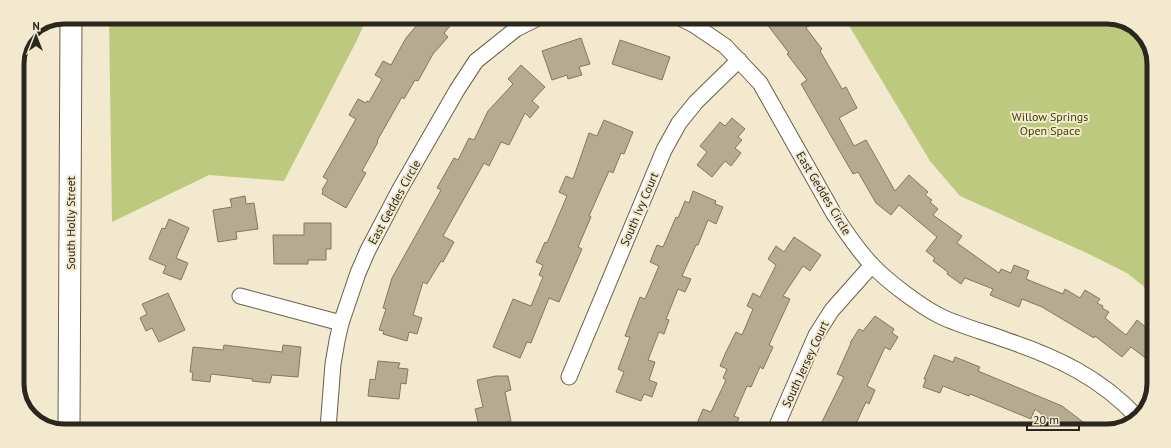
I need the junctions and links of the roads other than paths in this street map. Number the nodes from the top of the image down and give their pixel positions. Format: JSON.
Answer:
{"nodes":[{"id":1,"x":72,"y":24,"type":"edge"},
{"id":2,"x":526,"y":24,"type":"edge"},
{"id":3,"x":692,"y":24,"type":"edge"},
{"id":4,"x":739,"y":60,"type":"junction"},
{"id":5,"x":872,"y":265,"type":"junction"},
{"id":6,"x":240,"y":296,"type":"dead end"},
{"id":7,"x":340,"y":323,"type":"junction"},
{"id":8,"x":569,"y":377,"type":"dead end"},
{"id":9,"x":1134,"y":414,"type":"edge"},
{"id":10,"x":69,"y":424,"type":"edge"},
{"id":11,"x":328,"y":424,"type":"edge"},
{"id":12,"x":778,"y":424,"type":"edge"}],
"edges":[{"from":1,"to":10,"type":"main road","name":"South Holly Street"},
{"from":2,"to":7,"type":"street","name":"East Geddes Circle"},
{"from":3,"to":4,"type":"street","name":"East Geddes Circle"},
{"from":4,"to":5,"type":"street","name":"East Geddes Circle"},
{"from":4,"to":8,"type":"street","name":"South Ivy Court"},
{"from":5,"to":9,"type":"street","name":"East Geddes Circle"},
{"from":5,"to":12,"type":"street","name":"South Jersey Court"},
{"from":6,"to":7,"type":"street"},
{"from":7,"to":11,"type":"street","name":"East Geddes Circle"}]}
